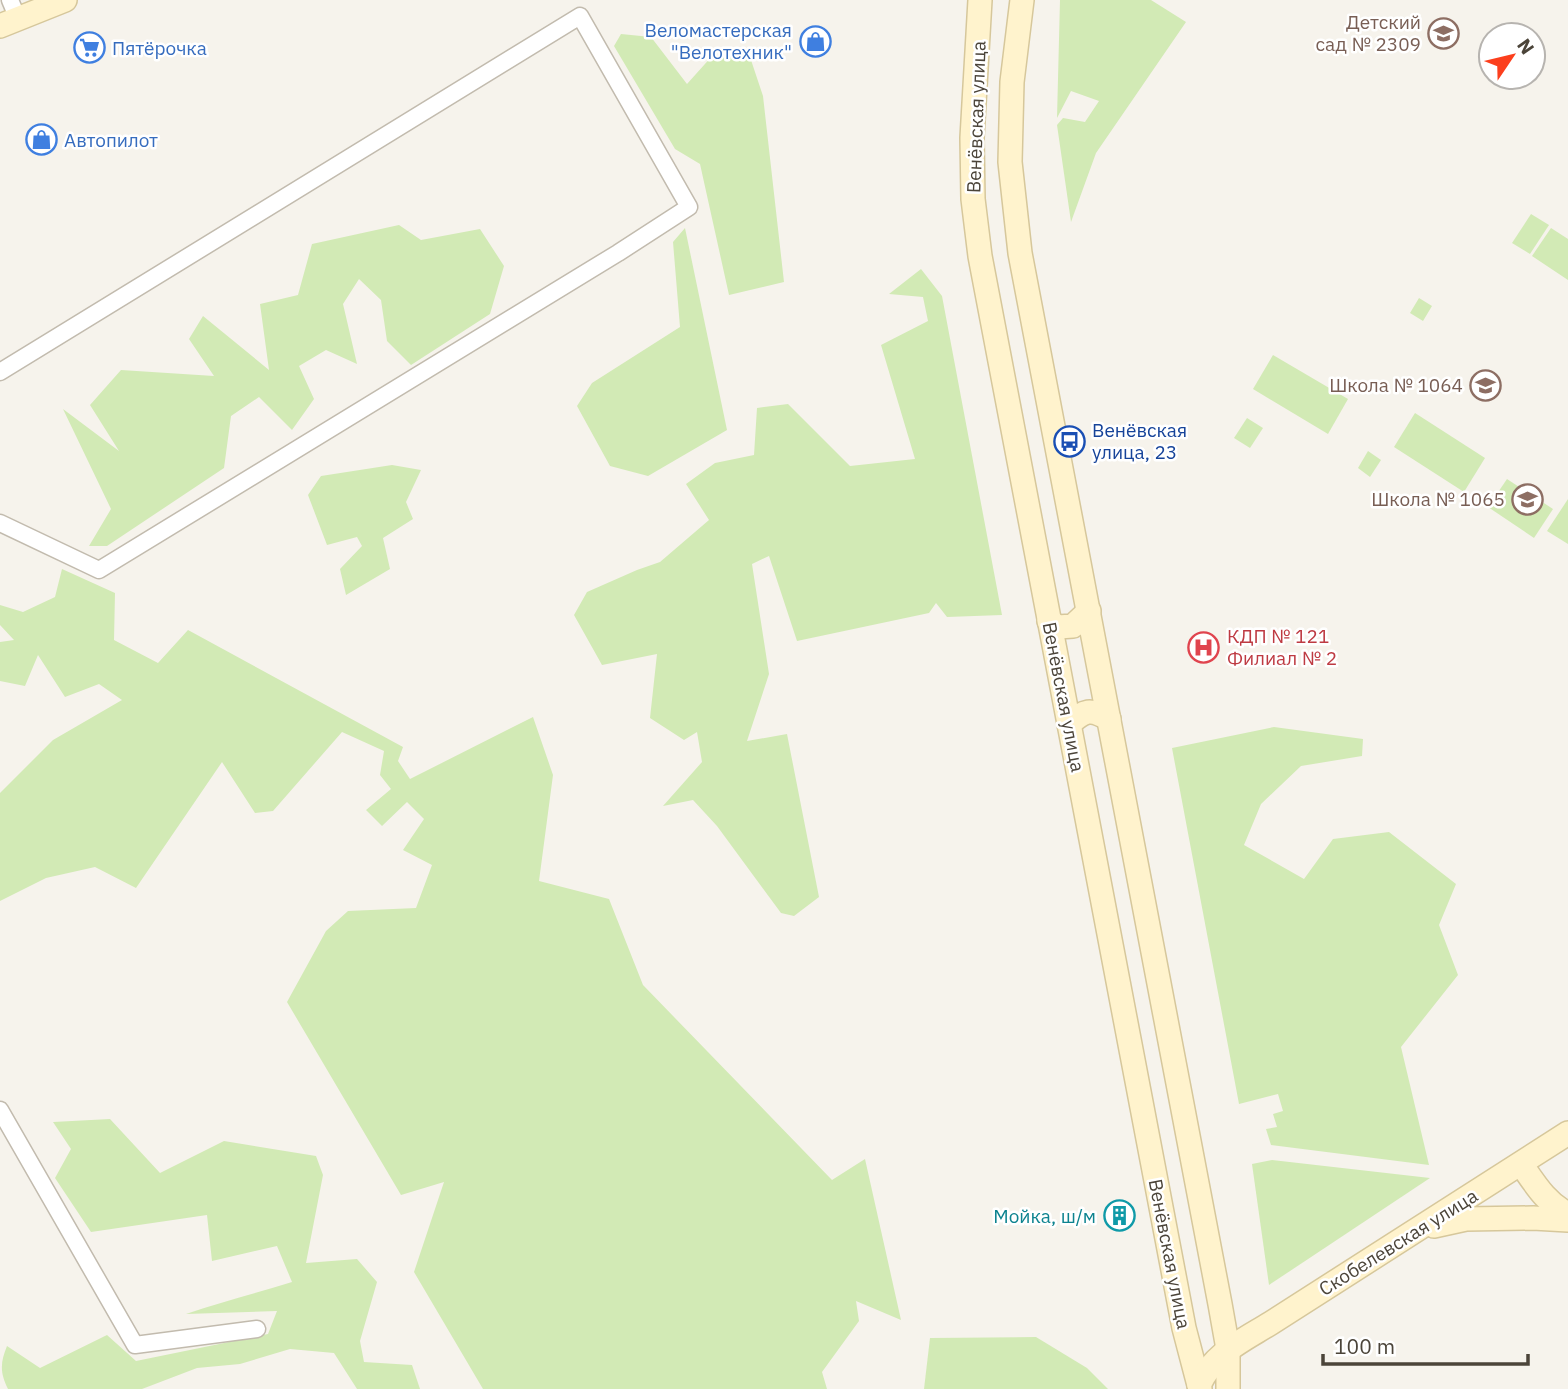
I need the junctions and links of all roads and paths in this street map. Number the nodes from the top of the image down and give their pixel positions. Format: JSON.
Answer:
{"nodes":[{"id":1,"x":65,"y":0,"type":"edge"},
{"id":2,"x":980,"y":0,"type":"edge"},
{"id":3,"x":1015,"y":2,"type":"edge"},
{"id":4,"x":9,"y":15,"type":"edge"},
{"id":5,"x":0,"y":372,"type":"edge"},
{"id":6,"x":0,"y":523,"type":"edge"},
{"id":7,"x":1089,"y":611,"type":"junction"},
{"id":8,"x":1049,"y":621,"type":"junction"},
{"id":9,"x":1110,"y":719,"type":"junction"},
{"id":10,"x":1069,"y":724,"type":"junction"},
{"id":11,"x":0,"y":1110,"type":"edge"},
{"id":12,"x":1568,"y":1133,"type":"edge"},
{"id":13,"x":1521,"y":1164,"type":"junction"},
{"id":14,"x":1568,"y":1214,"type":"edge"},
{"id":15,"x":1568,"y":1220,"type":"edge"},
{"id":16,"x":1418,"y":1230,"type":"junction"},
{"id":17,"x":1220,"y":1304,"type":"junction"},
{"id":18,"x":1271,"y":1323,"type":"junction"},
{"id":19,"x":1184,"y":1328,"type":"junction"},
{"id":20,"x":257,"y":1329,"type":"dead end"},
{"id":21,"x":1228,"y":1349,"type":"junction"},
{"id":22,"x":1200,"y":1387,"type":"edge"},
{"id":23,"x":1228,"y":1389,"type":"edge"}],
"edges":[{"from":1,"to":4,"type":"street"},
{"from":2,"to":8,"type":"street","name":"Венёвская улица"},
{"from":3,"to":7,"type":"street","name":"Венёвская улица"},
{"from":5,"to":6,"type":"street"},
{"from":7,"to":8,"type":"street"},
{"from":7,"to":9,"type":"street","name":"Венёвская улица"},
{"from":8,"to":10,"type":"street","name":"Венёвская улица"},
{"from":9,"to":10,"type":"street"},
{"from":9,"to":17,"type":"street","name":"Венёвская улица"},
{"from":10,"to":19,"type":"street","name":"Венёвская улица"},
{"from":11,"to":20,"type":"street"},
{"from":12,"to":13,"type":"street","name":"Скобелевская улица"},
{"from":13,"to":14,"type":"street"},
{"from":13,"to":16,"type":"street","name":"Скобелевская улица"},
{"from":15,"to":16,"type":"street"},
{"from":16,"to":18,"type":"street","name":"Скобелевская улица"},
{"from":17,"to":18,"type":"street"},
{"from":17,"to":21,"type":"street","name":"Венёвская улица"},
{"from":18,"to":21,"type":"street","name":"Скобелевская улица"},
{"from":19,"to":21,"type":"street"},
{"from":19,"to":22,"type":"street","name":"Венёвская улица"},
{"from":21,"to":22,"type":"street","name":"Скобелевская улица"},
{"from":21,"to":23,"type":"street","name":"Венёвская улица"}]}
